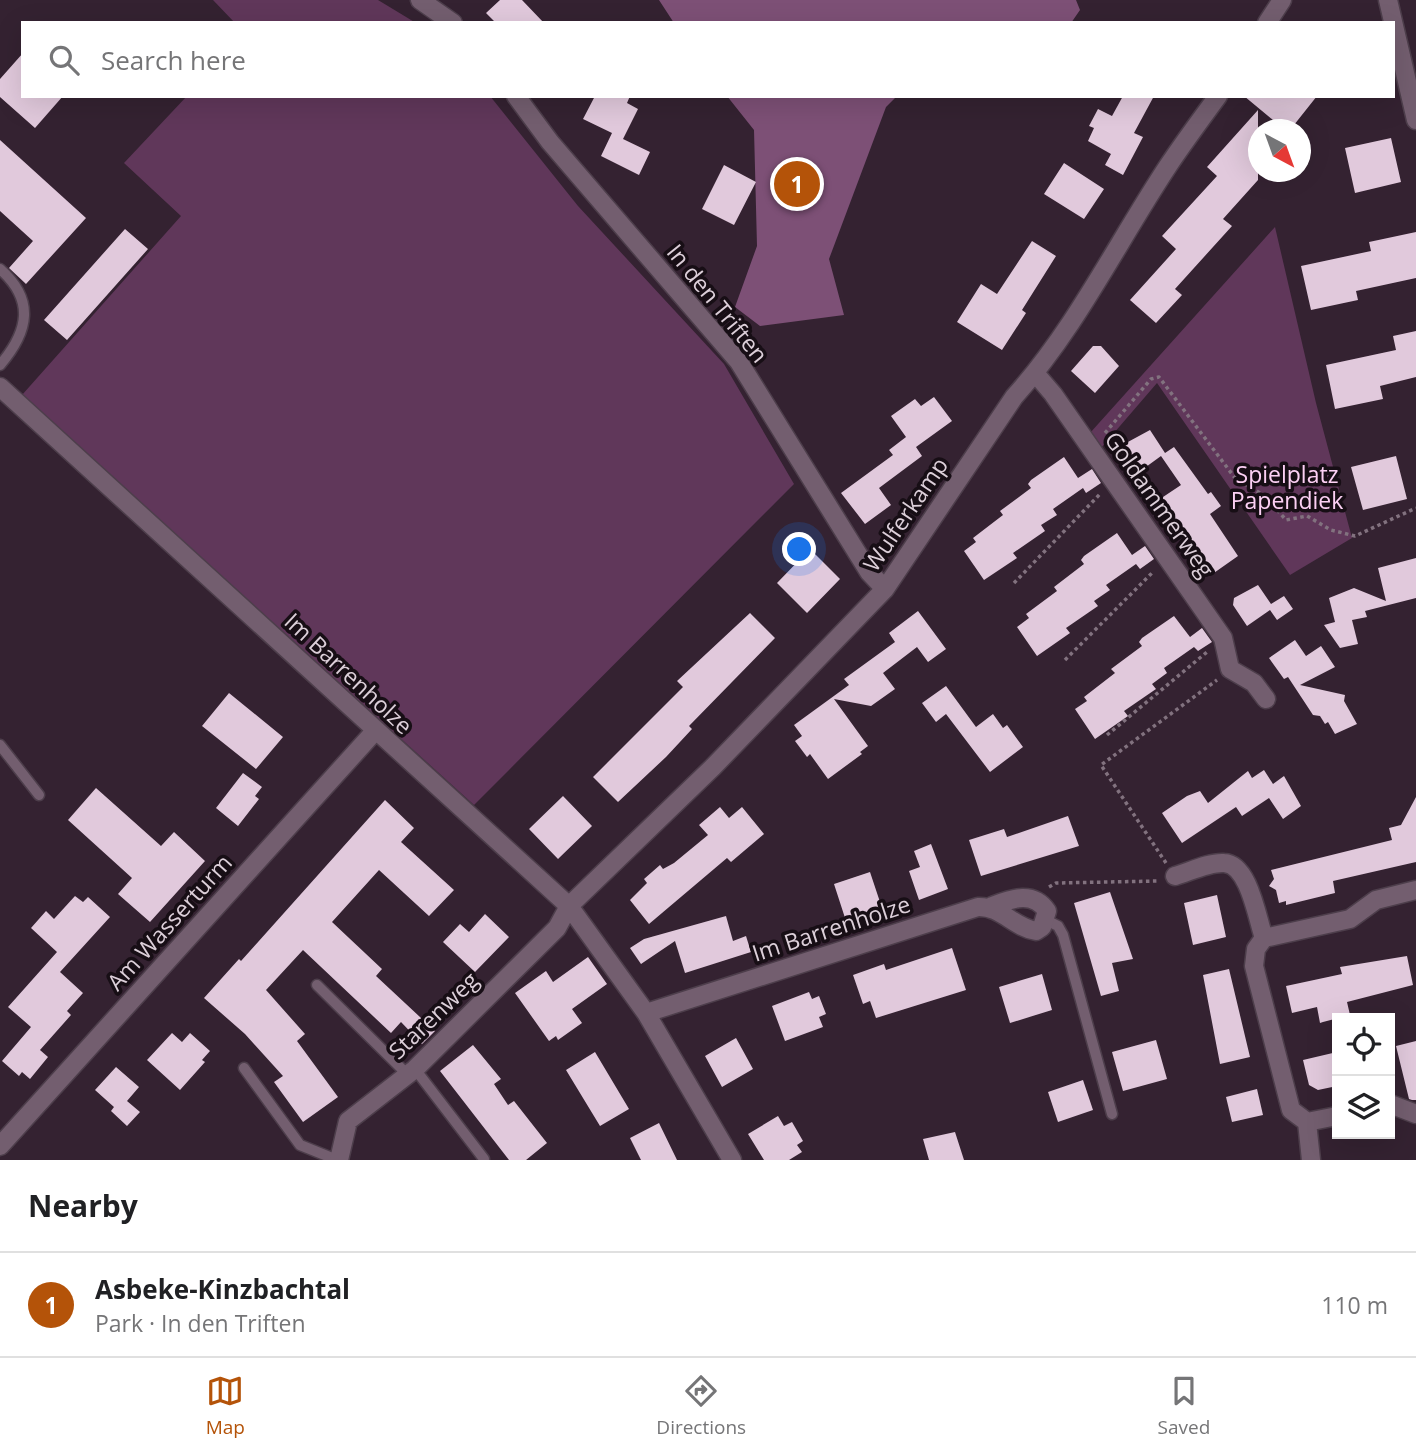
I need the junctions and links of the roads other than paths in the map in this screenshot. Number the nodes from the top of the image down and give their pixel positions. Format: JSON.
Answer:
{"nodes":[{"id":1,"x":420,"y":0,"type":"edge"},
{"id":2,"x":1282,"y":0,"type":"edge"},
{"id":3,"x":1388,"y":0,"type":"edge"},
{"id":4,"x":450,"y":21,"type":"edge"},
{"id":5,"x":1268,"y":21,"type":"edge"},
{"id":6,"x":1393,"y":21,"type":"edge"},
{"id":7,"x":1395,"y":30,"type":"edge"},
{"id":8,"x":517,"y":98,"type":"edge"},
{"id":9,"x":1217,"y":98,"type":"edge"},
{"id":10,"x":1416,"y":120,"type":"edge"},
{"id":11,"x":0,"y":269,"type":"edge"},
{"id":12,"x":0,"y":365,"type":"edge"},
{"id":13,"x":1035,"y":373,"type":"junction"},
{"id":14,"x":0,"y":387,"type":"edge"},
{"id":15,"x":886,"y":589,"type":"junction"},
{"id":16,"x":1266,"y":699,"type":"dead end"},
{"id":17,"x":375,"y":731,"type":"junction"},
{"id":18,"x":0,"y":745,"type":"edge"},
{"id":19,"x":39,"y":795,"type":"dead end"},
{"id":20,"x":1175,"y":876,"type":"road end"},
{"id":21,"x":1416,"y":890,"type":"edge"},
{"id":22,"x":569,"y":906,"type":"junction"},
{"id":23,"x":992,"y":906,"type":"junction"},
{"id":24,"x":1046,"y":920,"type":"junction"},
{"id":25,"x":1264,"y":938,"type":"junction"},
{"id":26,"x":317,"y":985,"type":"dead end"},
{"id":27,"x":646,"y":1013,"type":"junction"},
{"id":28,"x":244,"y":1068,"type":"dead end"},
{"id":29,"x":411,"y":1072,"type":"junction"},
{"id":30,"x":1395,"y":1106,"type":"edge"},
{"id":31,"x":1112,"y":1114,"type":"dead end"},
{"id":32,"x":1416,"y":1114,"type":"edge"},
{"id":33,"x":1332,"y":1117,"type":"edge"},
{"id":34,"x":1307,"y":1122,"type":"junction"},
{"id":35,"x":0,"y":1146,"type":"edge"},
{"id":36,"x":484,"y":1159,"type":"edge"},
{"id":37,"x":338,"y":1160,"type":"edge"},
{"id":38,"x":732,"y":1160,"type":"edge"},
{"id":39,"x":1311,"y":1160,"type":"edge"}],
"edges":[{"from":1,"to":4,"type":"street"},
{"from":2,"to":5,"type":"street"},
{"from":3,"to":6,"type":"street"},
{"from":7,"to":10,"type":"street"},
{"from":8,"to":15,"type":"street","name":"In den Triften"},
{"from":9,"to":13,"type":"street","name":"Wulferkamp"},
{"from":11,"to":12,"type":"lane"},
{"from":13,"to":15,"type":"street","name":"Wulferkamp"},
{"from":13,"to":16,"type":"street","name":"Goldammerweg"},
{"from":14,"to":17,"type":"street","name":"Im Barrenholze"},
{"from":15,"to":22,"type":"street","name":"Wulferkamp"},
{"from":17,"to":22,"type":"street","name":"Im Barrenholze"},
{"from":17,"to":35,"type":"street","name":"Am Wasserturm"},
{"from":18,"to":19,"type":"lane"},
{"from":20,"to":25,"type":"street"},
{"from":21,"to":25,"type":"street"},
{"from":22,"to":27,"type":"street","name":"Im Barrenholze"},
{"from":22,"to":29,"type":"street","name":"Starenweg"},
{"from":23,"to":24,"type":"street"},
{"from":23,"to":24,"type":"street","name":"Im Barrenholze"},
{"from":23,"to":27,"type":"street","name":"Im Barrenholze"},
{"from":24,"to":31,"type":"lane"},
{"from":25,"to":34,"type":"street"},
{"from":26,"to":29,"type":"lane"},
{"from":27,"to":38,"type":"street","name":"Im Barrenholze"},
{"from":28,"to":37,"type":"lane"},
{"from":29,"to":36,"type":"lane"},
{"from":29,"to":37,"type":"street","name":"Starenweg"},
{"from":30,"to":32,"type":"street"},
{"from":33,"to":34,"type":"street"},
{"from":34,"to":39,"type":"street"}]}
